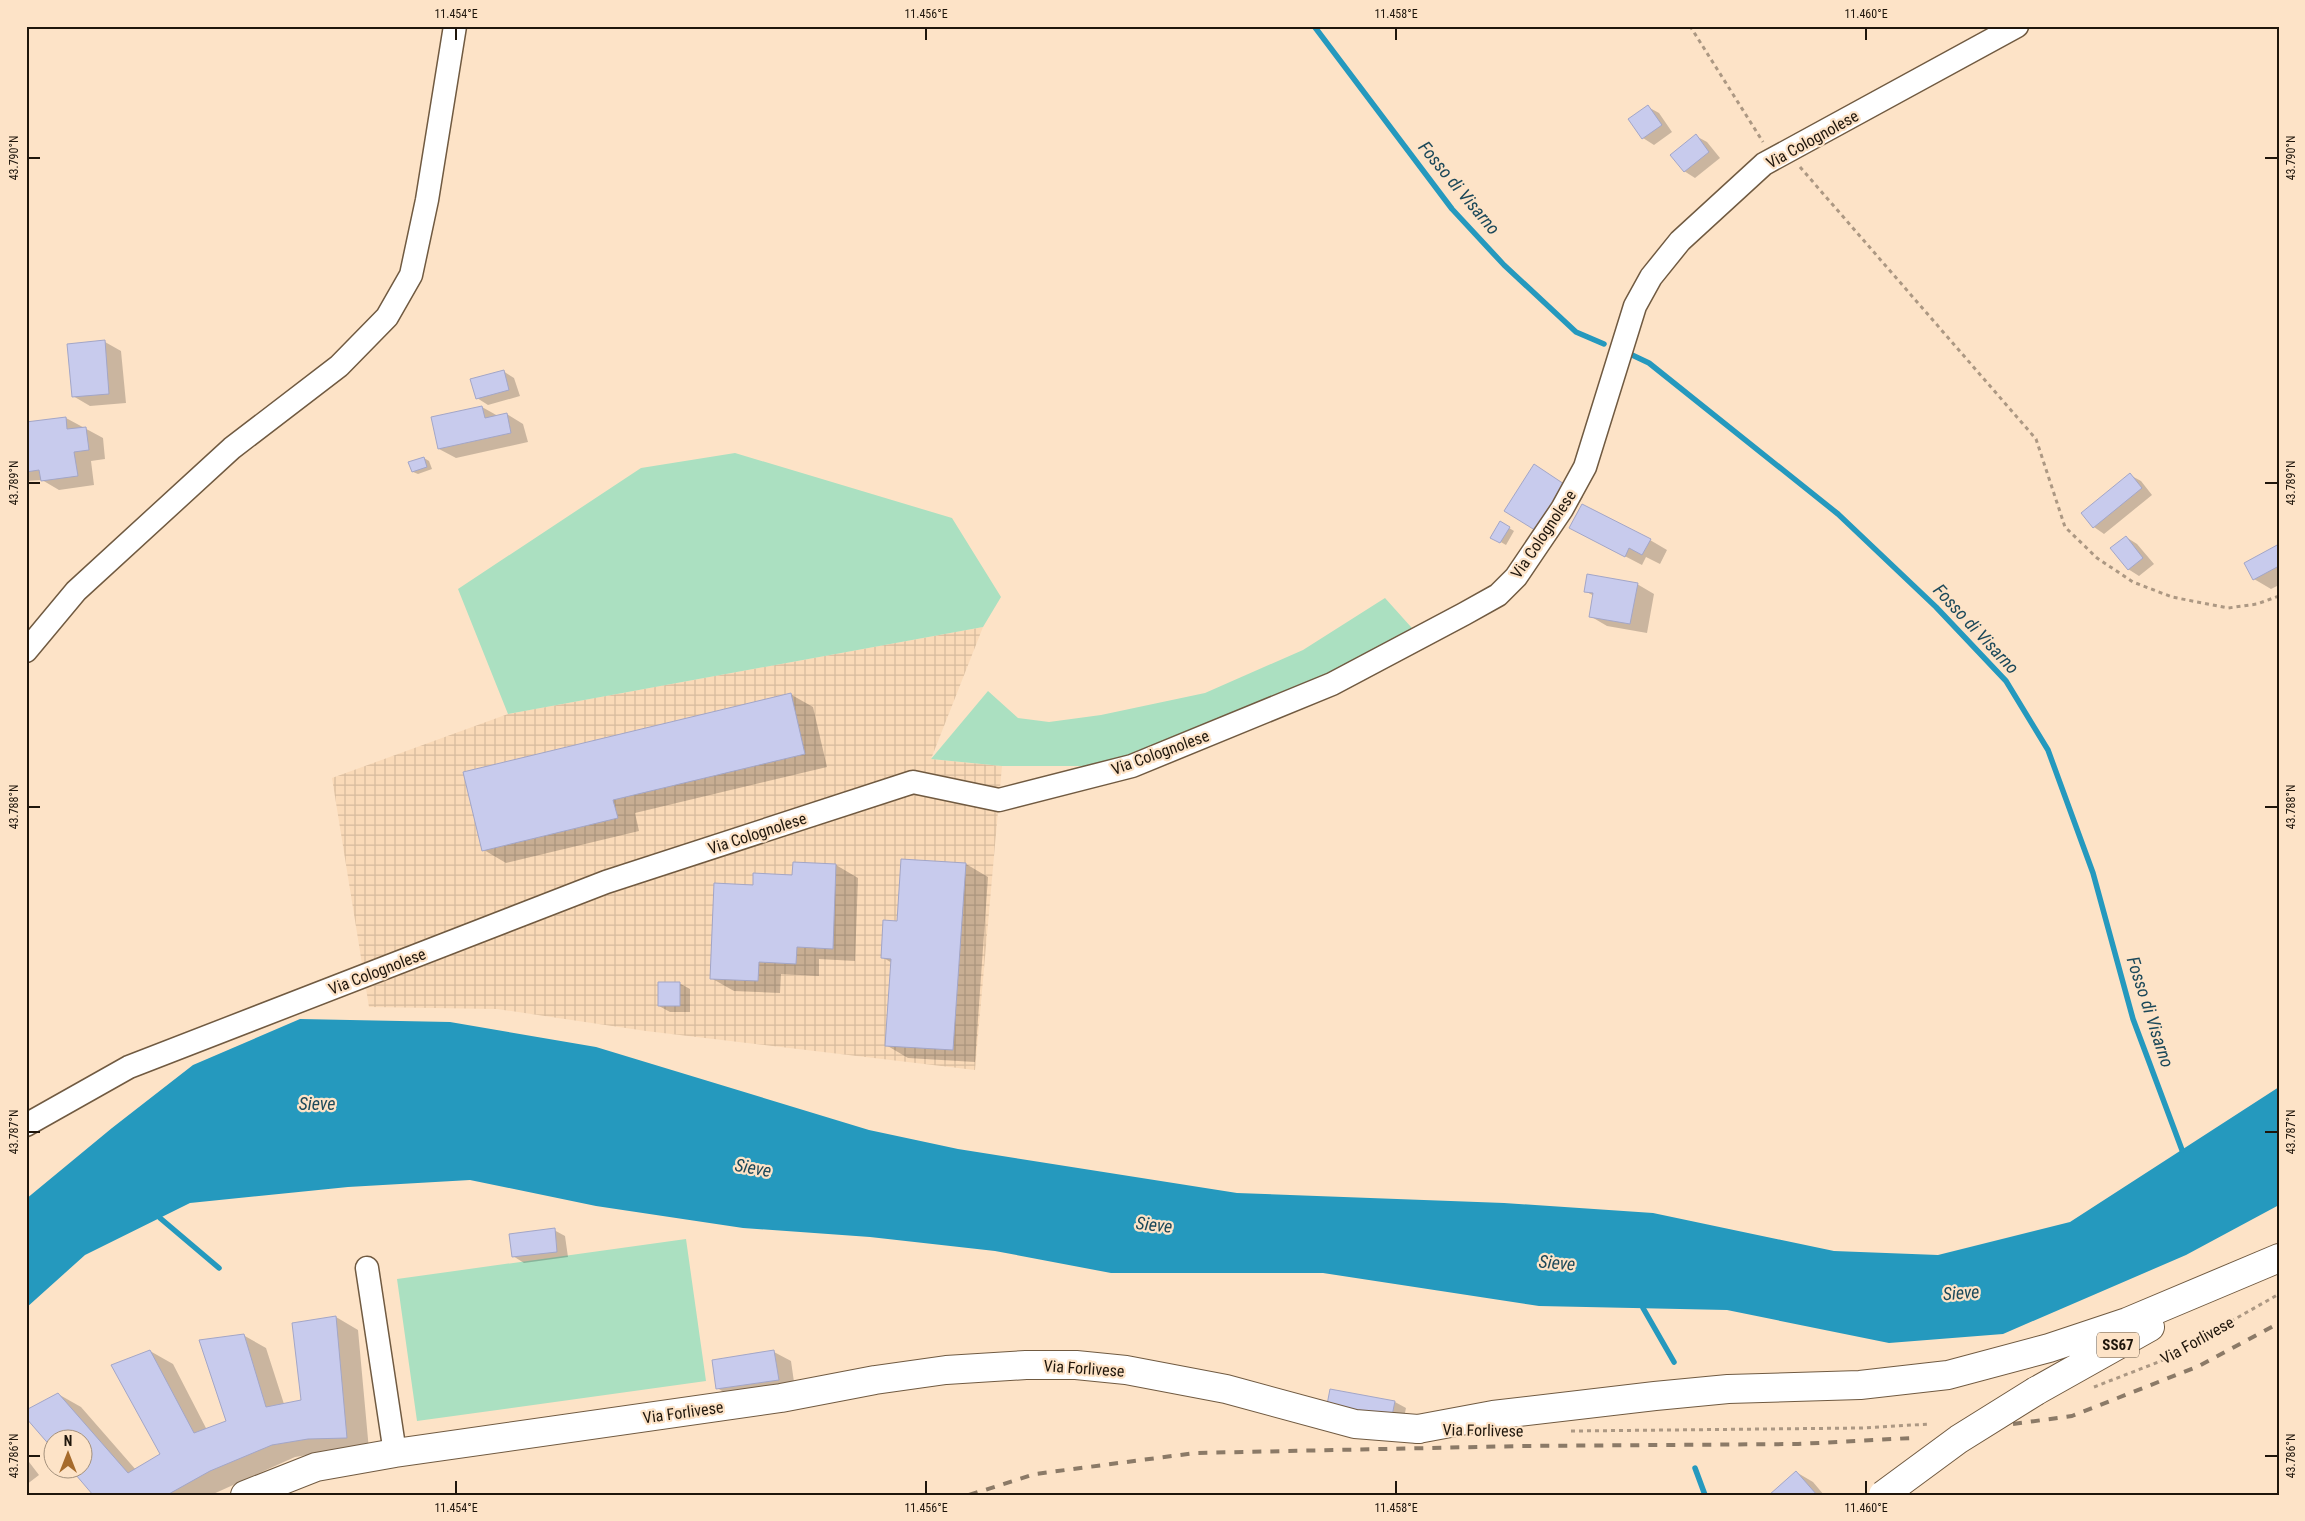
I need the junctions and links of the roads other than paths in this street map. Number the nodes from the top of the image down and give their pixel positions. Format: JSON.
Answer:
{"nodes":[{"id":1,"x":455,"y":26,"type":"edge"},
{"id":2,"x":2017,"y":26,"type":"edge"},
{"id":3,"x":26,"y":651,"type":"edge"},
{"id":4,"x":26,"y":1125,"type":"edge"},
{"id":5,"x":2279,"y":1258,"type":"edge"},
{"id":6,"x":367,"y":1268,"type":"dead end"},
{"id":7,"x":396,"y":1453,"type":"junction"},
{"id":8,"x":244,"y":1495,"type":"edge"},
{"id":9,"x":1883,"y":1495,"type":"edge"}],
"edges":[{"from":1,"to":3,"type":"street"},
{"from":2,"to":4,"type":"street","name":"Via Colognolese"},
{"from":5,"to":7,"type":"main road","name":"Via Forlivese"},
{"from":5,"to":9,"type":"main road","number":"SS67","bridge":true},
{"from":6,"to":7,"type":"street"},
{"from":7,"to":8,"type":"main road","name":"Via Forlivese"}]}
